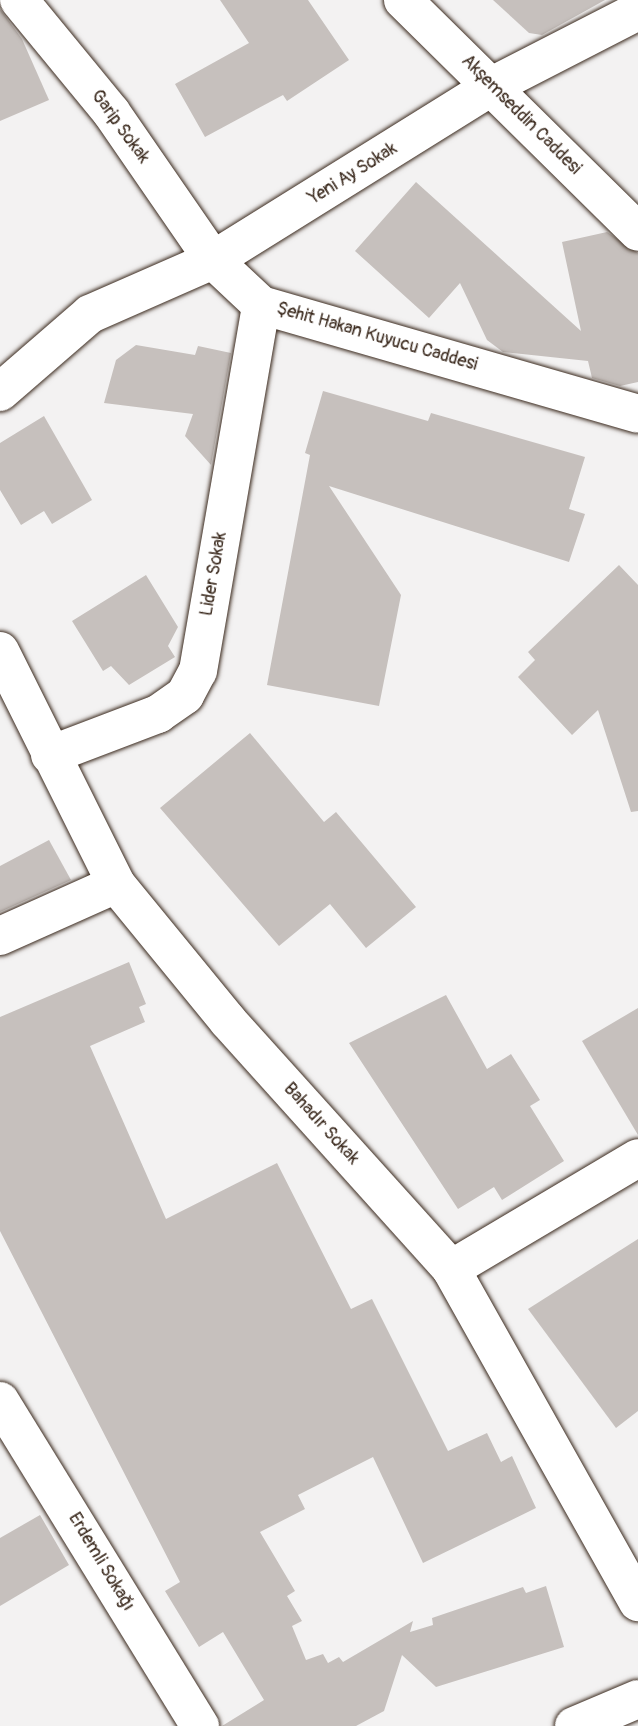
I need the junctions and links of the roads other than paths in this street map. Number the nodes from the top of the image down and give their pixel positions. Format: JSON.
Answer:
{"nodes":[{"id":1,"x":19,"y":0,"type":"edge"},
{"id":2,"x":403,"y":0,"type":"edge"},
{"id":3,"x":638,"y":11,"type":"edge"},
{"id":4,"x":492,"y":86,"type":"junction"},
{"id":5,"x":638,"y":232,"type":"edge"},
{"id":6,"x":213,"y":260,"type":"junction"},
{"id":7,"x":261,"y":305,"type":"junction"},
{"id":8,"x":0,"y":392,"type":"edge"},
{"id":9,"x":638,"y":414,"type":"edge"},
{"id":10,"x":0,"y":650,"type":"edge"},
{"id":11,"x":50,"y":755,"type":"junction"},
{"id":12,"x":116,"y":884,"type":"junction"},
{"id":13,"x":0,"y":936,"type":"edge"},
{"id":14,"x":638,"y":1158,"type":"edge"},
{"id":15,"x":451,"y":1269,"type":"junction"},
{"id":16,"x":0,"y":1401,"type":"edge"},
{"id":17,"x":638,"y":1602,"type":"edge"},
{"id":18,"x":638,"y":1699,"type":"edge"},
{"id":19,"x":200,"y":1726,"type":"edge"},
{"id":20,"x":574,"y":1726,"type":"edge"}],
"edges":[{"from":1,"to":6,"type":"street","name":"Garip Sokak"},
{"from":2,"to":4,"type":"street","name":"Akşemseddin Caddesi"},
{"from":3,"to":4,"type":"street","name":"Yeni Ay Sokak"},
{"from":4,"to":5,"type":"street","name":"Akşemseddin Caddesi"},
{"from":4,"to":6,"type":"street","name":"Yeni Ay Sokak"},
{"from":6,"to":7,"type":"street","name":"Şehit Hakan Kuyucu Caddesi"},
{"from":6,"to":8,"type":"street"},
{"from":7,"to":9,"type":"street","name":"Şehit Hakan Kuyucu Caddesi"},
{"from":7,"to":11,"type":"street","name":"Lider Sokak"},
{"from":10,"to":11,"type":"street","name":"Bahadır Sokak"},
{"from":11,"to":12,"type":"street","name":"Bahadır Sokak"},
{"from":12,"to":13,"type":"street"},
{"from":12,"to":15,"type":"street","name":"Bahadır Sokak"},
{"from":14,"to":15,"type":"street"},
{"from":15,"to":17,"type":"street","name":"Bahadır Sokak"},
{"from":16,"to":19,"type":"street","name":"Erdemli Sokağı"},
{"from":18,"to":20,"type":"street"}]}
